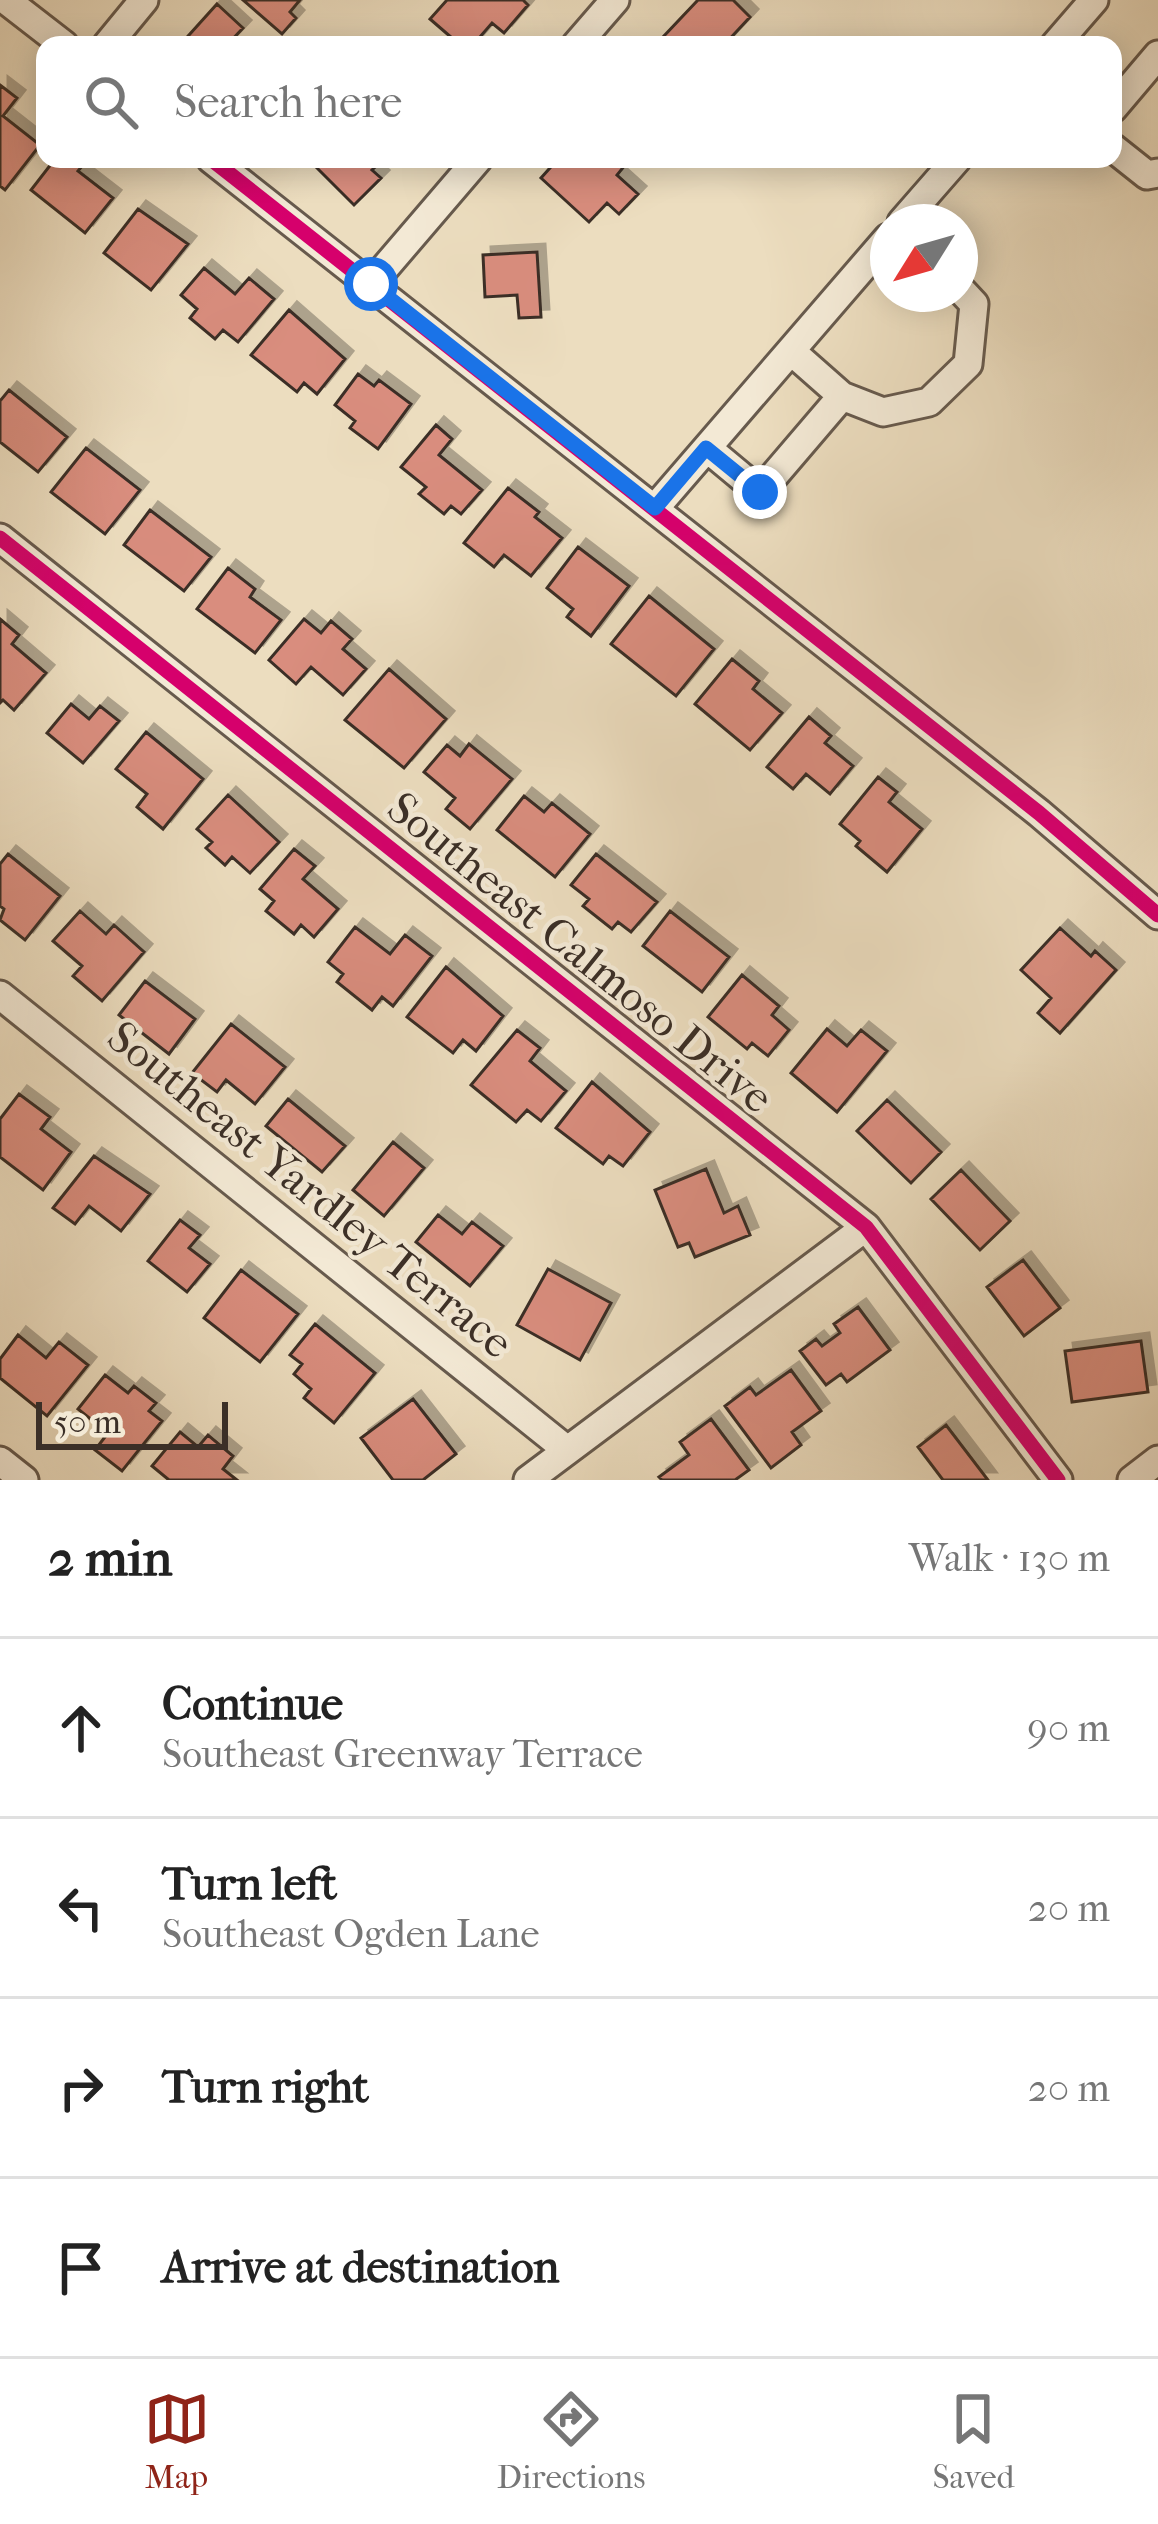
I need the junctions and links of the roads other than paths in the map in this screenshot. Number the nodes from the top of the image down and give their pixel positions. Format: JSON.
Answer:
{"nodes":[{"id":1,"x":7,"y":0,"type":"edge"},
{"id":2,"x":145,"y":0,"type":"edge"},
{"id":3,"x":615,"y":0,"type":"edge"},
{"id":4,"x":1094,"y":0,"type":"edge"},
{"id":5,"x":53,"y":36,"type":"edge"},
{"id":6,"x":115,"y":36,"type":"edge"},
{"id":7,"x":584,"y":36,"type":"edge"},
{"id":8,"x":1063,"y":36,"type":"edge"},
{"id":9,"x":1158,"y":56,"type":"edge"},
{"id":10,"x":1122,"y":98,"type":"edge"},
{"id":11,"x":1122,"y":155,"type":"edge"},
{"id":12,"x":223,"y":168,"type":"edge"},
{"id":13,"x":470,"y":168,"type":"edge"},
{"id":14,"x":948,"y":168,"type":"edge"},
{"id":15,"x":1158,"y":176,"type":"edge"},
{"id":16,"x":917,"y":204,"type":"edge"},
{"id":17,"x":870,"y":259,"type":"edge"},
{"id":18,"x":371,"y":284,"type":"junction"},
{"id":19,"x":973,"y":312,"type":"edge"},
{"id":20,"x":790,"y":351,"type":"junction"},
{"id":21,"x":842,"y":396,"type":"junction"},
{"id":22,"x":706,"y":448,"type":"junction"},
{"id":23,"x":655,"y":508,"type":"junction"},
{"id":24,"x":0,"y":538,"type":"edge"},
{"id":25,"x":1158,"y":915,"type":"edge"},
{"id":26,"x":0,"y":995,"type":"edge"},
{"id":27,"x":866,"y":1227,"type":"junction"},
{"id":28,"x":567,"y":1450,"type":"junction"},
{"id":29,"x":1158,"y":1460,"type":"edge"},
{"id":30,"x":0,"y":1461,"type":"edge"},
{"id":31,"x":24,"y":1480,"type":"edge"},
{"id":32,"x":528,"y":1480,"type":"edge"},
{"id":33,"x":1058,"y":1480,"type":"edge"},
{"id":34,"x":1132,"y":1480,"type":"edge"}],
"edges":[{"from":1,"to":5,"type":"street"},
{"from":2,"to":6,"type":"street"},
{"from":3,"to":7,"type":"street"},
{"from":4,"to":8,"type":"street"},
{"from":9,"to":10,"type":"street"},
{"from":11,"to":15,"type":"street"},
{"from":12,"to":18,"type":"street"},
{"from":13,"to":18,"type":"street"},
{"from":14,"to":16,"type":"street"},
{"from":17,"to":20,"type":"street"},
{"from":18,"to":23,"type":"street"},
{"from":19,"to":21,"type":"street"},
{"from":20,"to":21,"type":"street"},
{"from":20,"to":22,"type":"street"},
{"from":21,"to":22,"type":"street"},
{"from":22,"to":23,"type":"street"},
{"from":23,"to":25,"type":"street"},
{"from":24,"to":27,"type":"street","name":"Southeast Calmoso Drive"},
{"from":26,"to":28,"type":"street","name":"Southeast Yardley Terrace"},
{"from":27,"to":28,"type":"street"},
{"from":27,"to":33,"type":"street","name":"Southeast Calmoso Drive"},
{"from":28,"to":32,"type":"street"},
{"from":29,"to":34,"type":"street"},
{"from":30,"to":31,"type":"street"}]}
